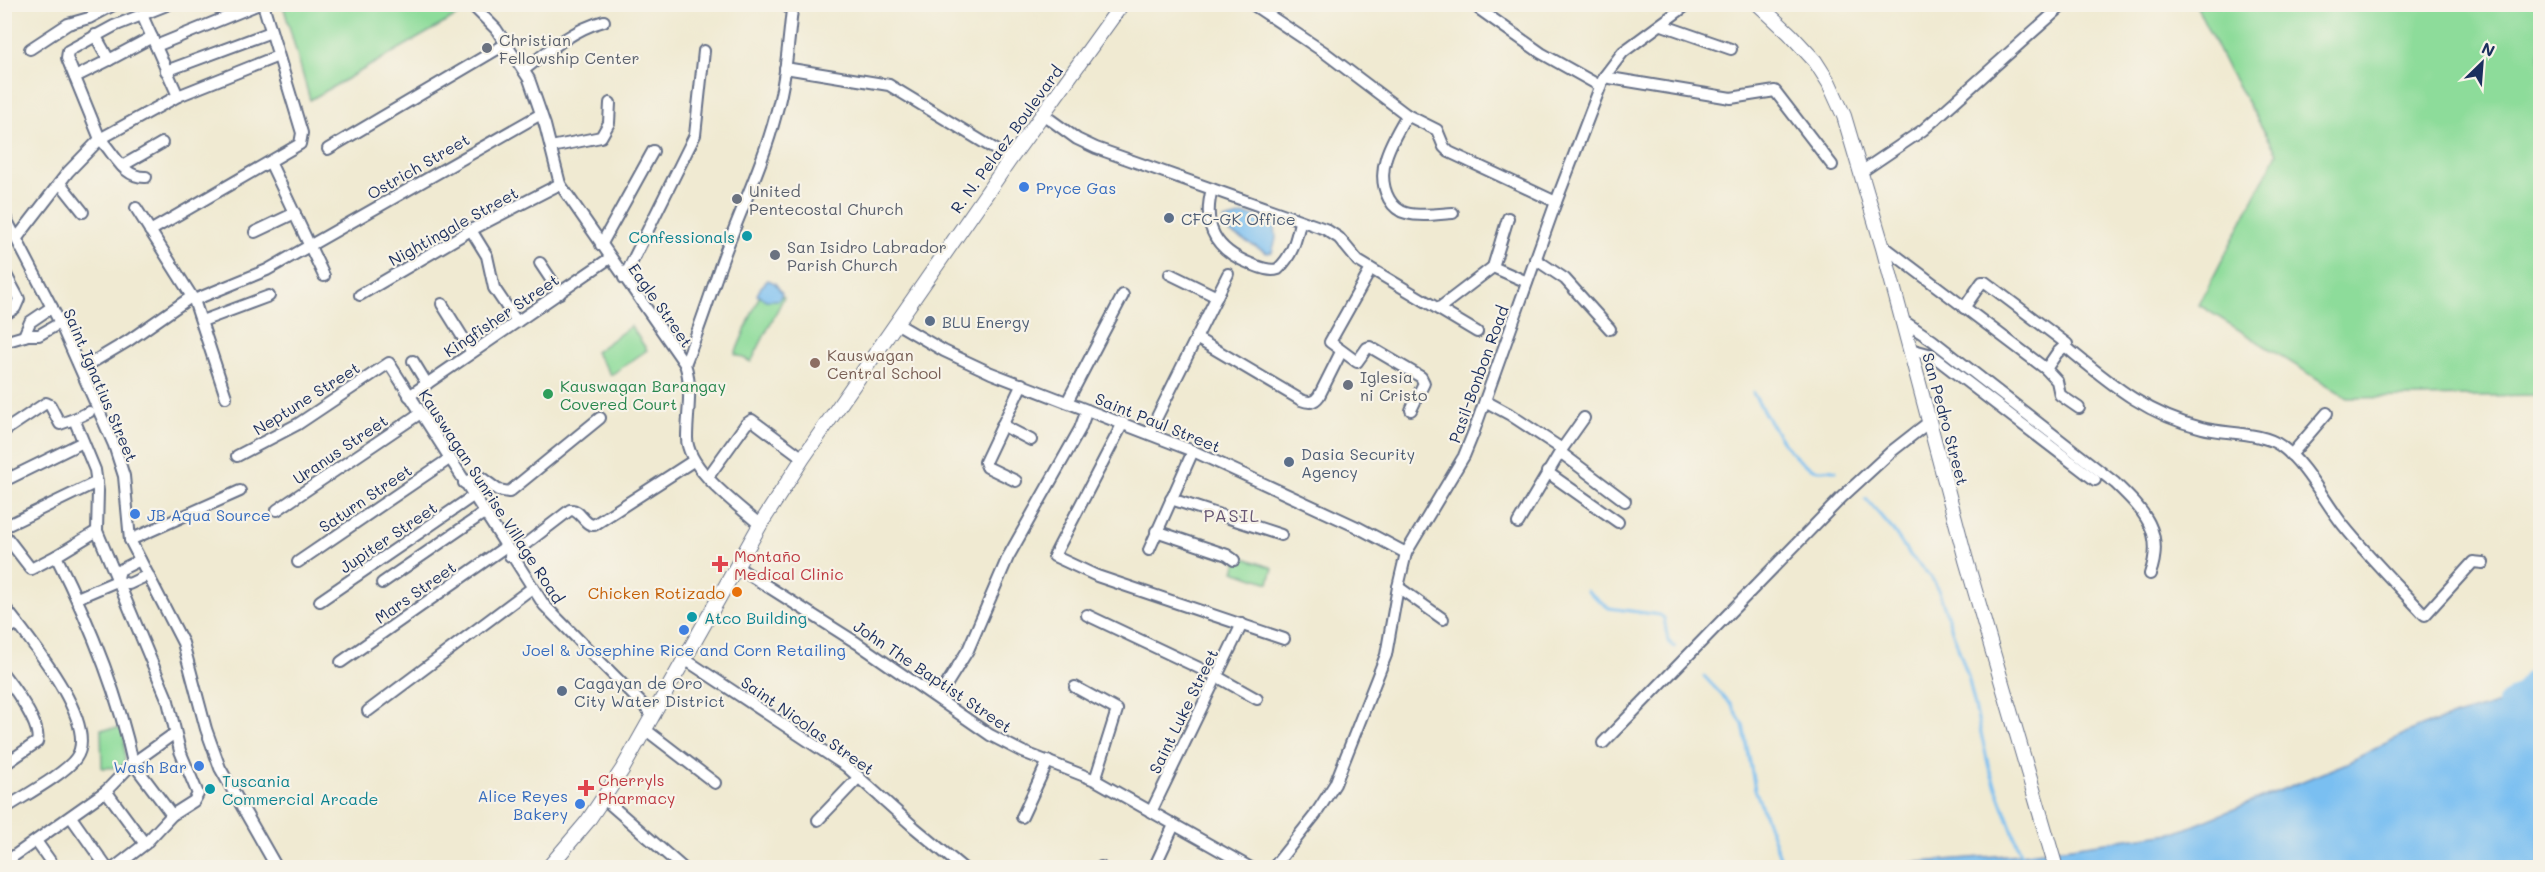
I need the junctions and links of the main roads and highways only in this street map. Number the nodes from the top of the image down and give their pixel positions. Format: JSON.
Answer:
{"nodes":[{"id":1,"x":1122,"y":4,"type":"edge"},
{"id":2,"x":1758,"y":4,"type":"edge"},
{"id":3,"x":548,"y":867,"type":"edge"},
{"id":4,"x":2056,"y":867,"type":"edge"}],
"edges":[{"from":1,"to":3,"type":"main road","name":"R. N. Pelaez Boulevard"},
{"from":2,"to":4,"type":"main road","name":"San Pedro Street"}]}
